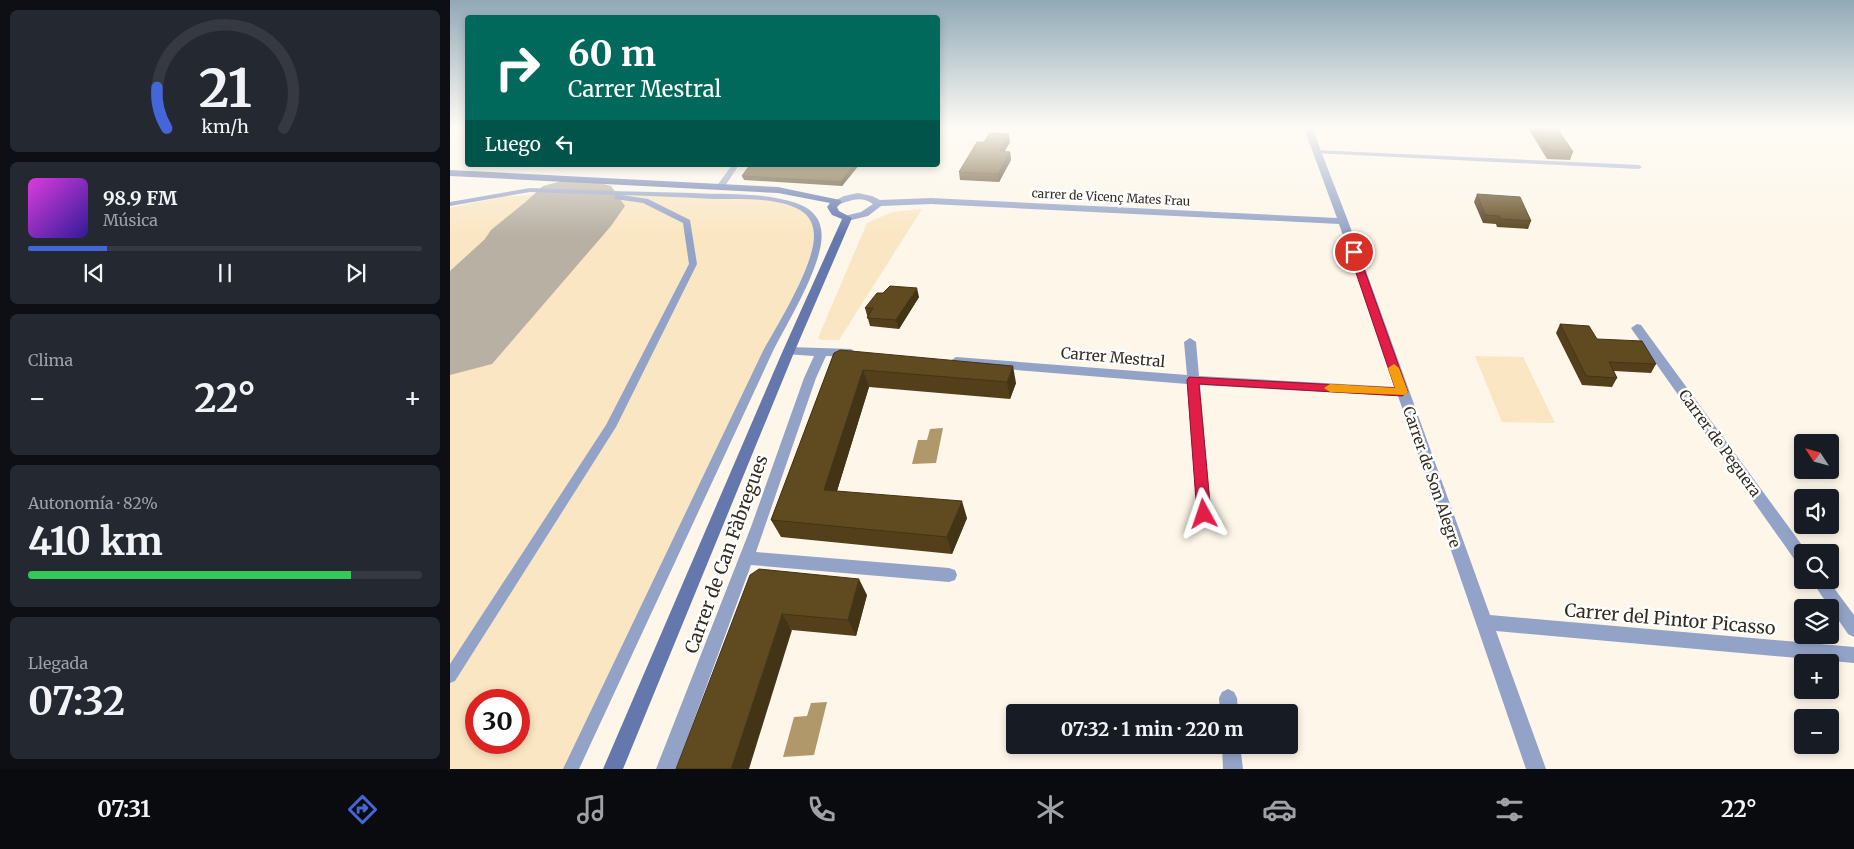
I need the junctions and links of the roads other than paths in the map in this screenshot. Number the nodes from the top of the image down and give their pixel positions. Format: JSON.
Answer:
{"nodes":[{"id":1,"x":1320,"y":164,"type":"edge"},
{"id":2,"x":1572,"y":164,"type":"edge"},
{"id":3,"x":735,"y":167,"type":"edge"},
{"id":4,"x":1639,"y":167,"type":"dead end"},
{"id":5,"x":450,"y":173,"type":"edge"},
{"id":6,"x":720,"y":188,"type":"junction"},
{"id":7,"x":571,"y":190,"type":"junction"},
{"id":8,"x":837,"y":202,"type":"junction"},
{"id":9,"x":450,"y":204,"type":"edge"},
{"id":10,"x":878,"y":204,"type":"junction"},
{"id":11,"x":848,"y":218,"type":"junction"},
{"id":12,"x":1342,"y":221,"type":"junction"},
{"id":13,"x":1638,"y":328,"type":"dead end"},
{"id":14,"x":1190,"y":342,"type":"dead end"},
{"id":15,"x":789,"y":351,"type":"junction"},
{"id":16,"x":822,"y":352,"type":"junction"},
{"id":17,"x":867,"y":354,"type":"edge"},
{"id":18,"x":946,"y":360,"type":"edge"},
{"id":19,"x":1193,"y":380,"type":"junction"},
{"id":20,"x":1402,"y":392,"type":"junction"},
{"id":21,"x":1204,"y":514,"type":"dead end"},
{"id":22,"x":1794,"y":547,"type":"edge"},
{"id":23,"x":747,"y":558,"type":"junction"},
{"id":24,"x":949,"y":575,"type":"dead end"},
{"id":25,"x":1825,"y":589,"type":"edge"},
{"id":26,"x":1483,"y":622,"type":"junction"},
{"id":27,"x":1854,"y":629,"type":"edge"},
{"id":28,"x":1854,"y":655,"type":"edge"},
{"id":29,"x":450,"y":676,"type":"edge"},
{"id":30,"x":1232,"y":754,"type":"edge"},
{"id":31,"x":571,"y":769,"type":"edge"},
{"id":32,"x":612,"y":769,"type":"edge"},
{"id":33,"x":666,"y":769,"type":"edge"},
{"id":34,"x":1233,"y":769,"type":"edge"},
{"id":35,"x":1536,"y":769,"type":"edge"}],
"edges":[{"from":1,"to":12,"type":"street","name":"Carrer de Son Alegre"},
{"from":2,"to":4,"type":"lane"},
{"from":3,"to":6,"type":"lane"},
{"from":5,"to":6,"type":"street"},
{"from":6,"to":8,"type":"street"},
{"from":7,"to":9,"type":"lane"},
{"from":7,"to":29,"type":"lane"},
{"from":7,"to":31,"type":"lane"},
{"from":8,"to":10,"type":"street"},
{"from":8,"to":11,"type":"street"},
{"from":10,"to":11,"type":"street"},
{"from":10,"to":12,"type":"street","name":"carrer de Vicenç Mates Frau"},
{"from":11,"to":15,"type":"street"},
{"from":12,"to":20,"type":"street","name":"Carrer de Son Alegre"},
{"from":13,"to":22,"type":"street","name":"Carrer de Peguera"},
{"from":14,"to":19,"type":"street"},
{"from":15,"to":16,"type":"street"},
{"from":15,"to":32,"type":"street"},
{"from":16,"to":17,"type":"street"},
{"from":16,"to":23,"type":"street","name":"Carrer de Can Fàbregues"},
{"from":18,"to":19,"type":"street","name":"Carrer Mestral"},
{"from":19,"to":20,"type":"street","name":"Carrer Mestral"},
{"from":19,"to":21,"type":"street"},
{"from":20,"to":26,"type":"street","name":"Carrer de Son Alegre"},
{"from":23,"to":24,"type":"street"},
{"from":23,"to":33,"type":"street","name":"Carrer de Can Fàbregues"},
{"from":25,"to":27,"type":"street"},
{"from":26,"to":28,"type":"street","name":"Carrer del Pintor Picasso"},
{"from":26,"to":35,"type":"street","name":"Carrer de Son Alegre"},
{"from":30,"to":34,"type":"street"}]}
